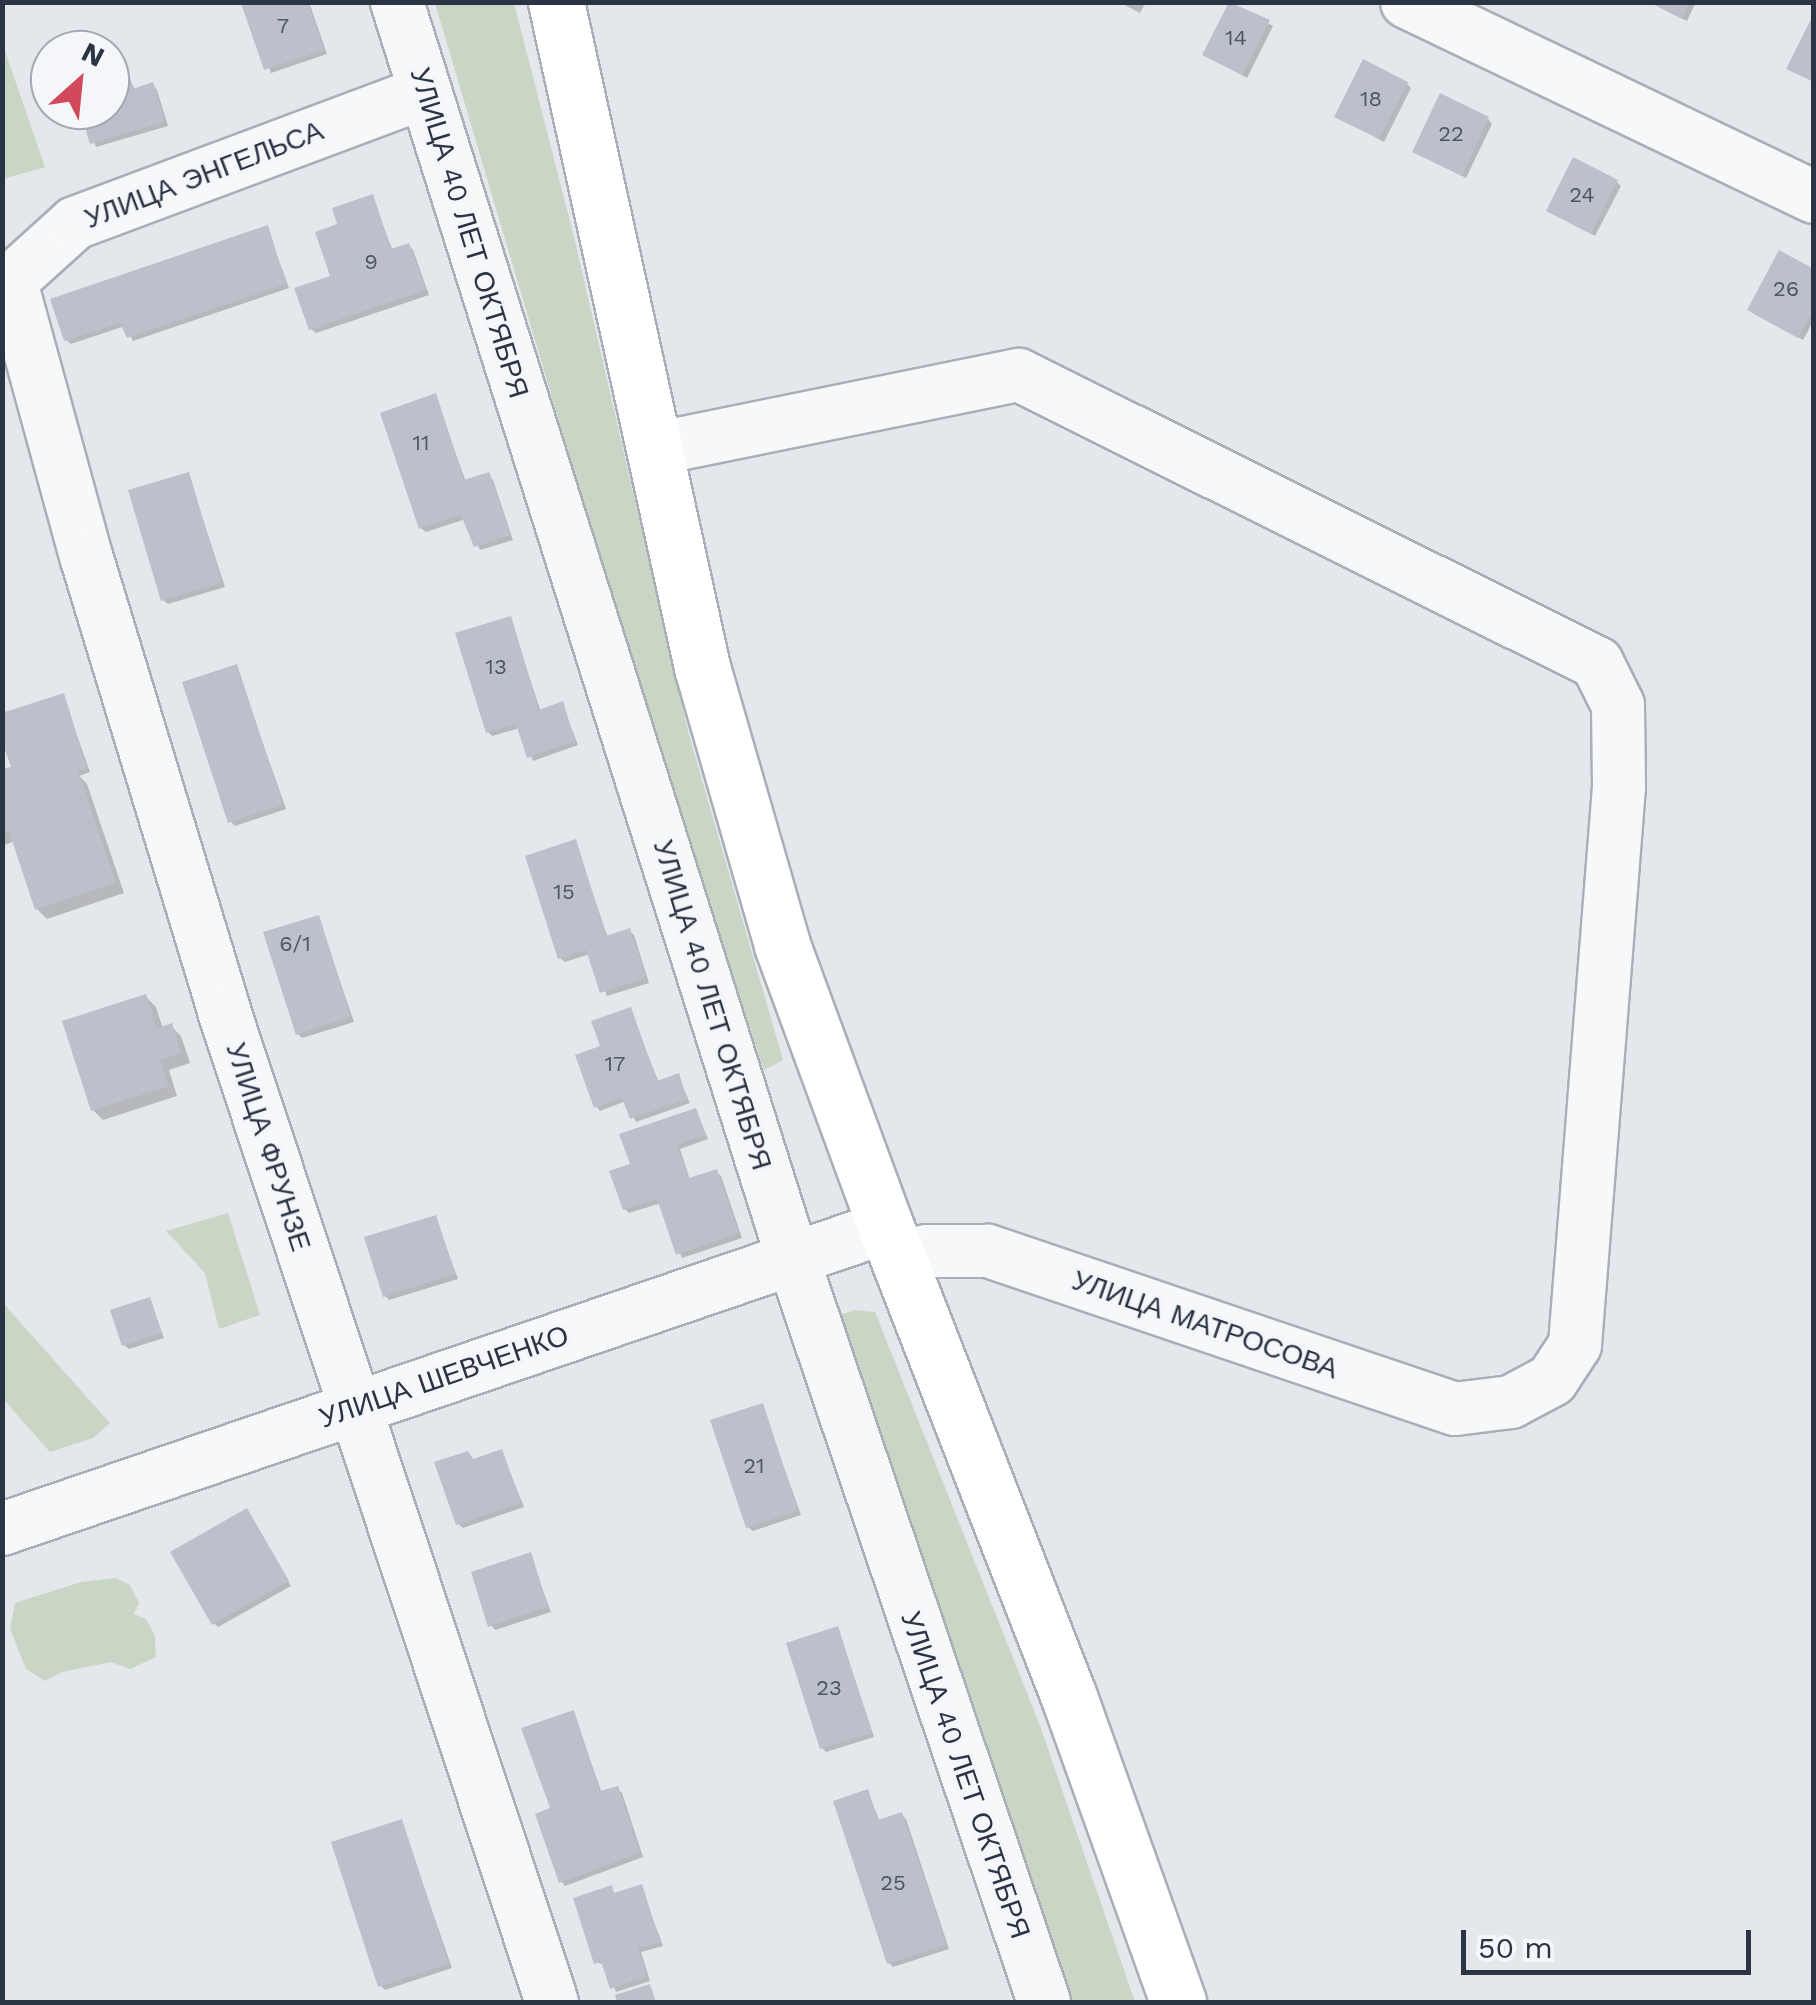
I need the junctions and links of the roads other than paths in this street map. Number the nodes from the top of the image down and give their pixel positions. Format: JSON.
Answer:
{"nodes":[{"id":1,"x":397,"y":2,"type":"edge"},
{"id":2,"x":556,"y":2,"type":"edge"},
{"id":3,"x":1407,"y":2,"type":"edge"},
{"id":4,"x":425,"y":92,"type":"junction"},
{"id":5,"x":1814,"y":197,"type":"edge"},
{"id":6,"x":7,"y":286,"type":"edge"},
{"id":7,"x":22,"y":388,"type":"edge"},
{"id":8,"x":654,"y":449,"type":"junction"},
{"id":9,"x":892,"y":1243,"type":"junction"},
{"id":10,"x":792,"y":1256,"type":"junction"},
{"id":11,"x":352,"y":1408,"type":"junction"},
{"id":12,"x":2,"y":1529,"type":"edge"},
{"id":13,"x":552,"y":2002,"type":"edge"},
{"id":14,"x":1044,"y":2002,"type":"edge"},
{"id":15,"x":1178,"y":2002,"type":"edge"}],
"edges":[{"from":1,"to":4,"type":"street","name":"УЛИЦА 40 ЛЕТ ОКТЯБРЯ"},
{"from":2,"to":8,"type":"main road"},
{"from":3,"to":5,"type":"street"},
{"from":4,"to":6,"type":"street","name":"УЛИЦА ЭНГЕЛЬСА"},
{"from":4,"to":10,"type":"street","name":"УЛИЦА 40 ЛЕТ ОКТЯБРЯ"},
{"from":6,"to":7,"type":"street","name":"УЛИЦА ФРУНЗЕ"},
{"from":7,"to":11,"type":"street","name":"УЛИЦА ФРУНЗЕ"},
{"from":8,"to":9,"type":"main road"},
{"from":8,"to":9,"type":"street","name":"УЛИЦА МАТРОСОВА"},
{"from":9,"to":10,"type":"street","name":"УЛИЦА ШЕВЧЕНКО"},
{"from":9,"to":15,"type":"main road"},
{"from":10,"to":11,"type":"street","name":"УЛИЦА ШЕВЧЕНКО"},
{"from":10,"to":14,"type":"street","name":"УЛИЦА 40 ЛЕТ ОКТЯБРЯ"},
{"from":11,"to":12,"type":"street","name":"УЛИЦА ШЕВЧЕНКО"},
{"from":11,"to":13,"type":"street","name":"УЛИЦА ФРУНЗЕ"}]}
